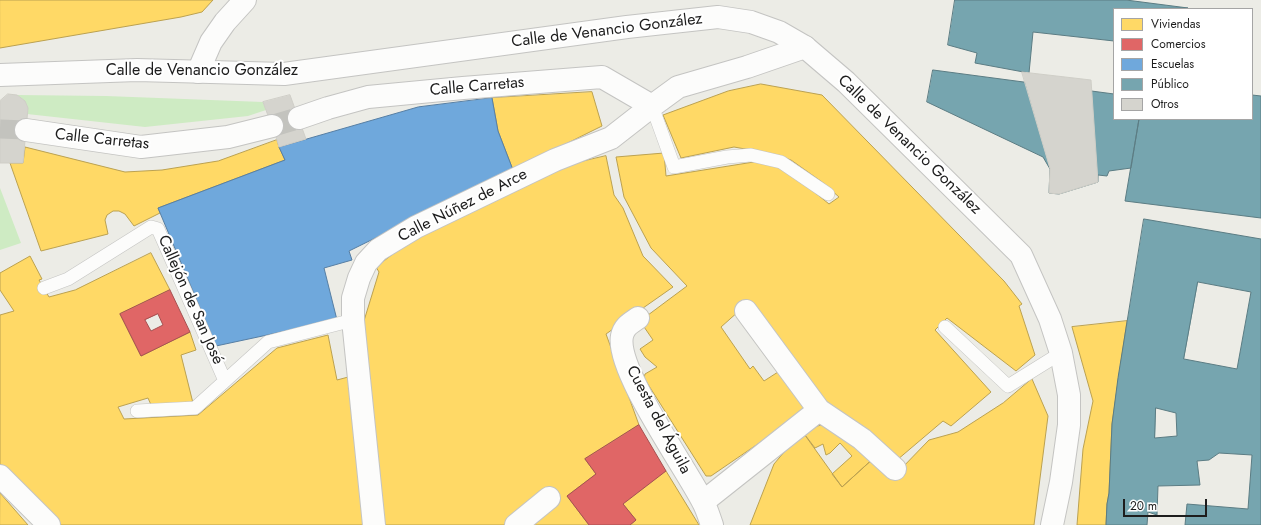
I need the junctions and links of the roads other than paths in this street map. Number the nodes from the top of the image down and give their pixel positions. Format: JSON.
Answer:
{"nodes":[{"id":1,"x":245,"y":0,"type":"edge"},
{"id":2,"x":805,"y":47,"type":"junction"},
{"id":3,"x":198,"y":72,"type":"junction"},
{"id":4,"x":0,"y":75,"type":"edge"},
{"id":5,"x":652,"y":106,"type":"junction"},
{"id":6,"x":299,"y":118,"type":"tunnel mouth"},
{"id":7,"x":272,"y":126,"type":"tunnel mouth"},
{"id":8,"x":26,"y":130,"type":"tunnel mouth"},
{"id":9,"x":828,"y":194,"type":"dead end"},
{"id":10,"x":44,"y":288,"type":"dead end"},
{"id":11,"x":746,"y":311,"type":"dead end"},
{"id":12,"x":638,"y":318,"type":"dead end"},
{"id":13,"x":353,"y":320,"type":"junction"},
{"id":14,"x":945,"y":326,"type":"dead end"},
{"id":15,"x":1061,"y":353,"type":"junction"},
{"id":16,"x":225,"y":381,"type":"junction"},
{"id":17,"x":819,"y":410,"type":"junction"},
{"id":18,"x":137,"y":411,"type":"dead end"},
{"id":19,"x":895,"y":469,"type":"dead end"},
{"id":20,"x":0,"y":476,"type":"edge"},
{"id":21,"x":549,"y":498,"type":"dead end"},
{"id":22,"x":703,"y":502,"type":"junction"},
{"id":23,"x":49,"y":525,"type":"edge"},
{"id":24,"x":374,"y":525,"type":"edge"},
{"id":25,"x":516,"y":525,"type":"edge"},
{"id":26,"x":712,"y":525,"type":"edge"},
{"id":27,"x":1052,"y":525,"type":"edge"}],
"edges":[{"from":1,"to":3,"type":"street"},
{"from":2,"to":3,"type":"street","name":"Calle de Venancio González"},
{"from":2,"to":5,"type":"street","name":"Calle Núñez de Arce"},
{"from":2,"to":15,"type":"street","name":"Calle de Venancio González"},
{"from":3,"to":4,"type":"street","name":"Calle de Venancio González"},
{"from":5,"to":6,"type":"street","name":"Calle Carretas"},
{"from":5,"to":9,"type":"lane"},
{"from":5,"to":13,"type":"street","name":"Calle Núñez de Arce"},
{"from":7,"to":8,"type":"street","name":"Calle Carretas"},
{"from":10,"to":16,"type":"lane","name":"Callejón de San José"},
{"from":11,"to":17,"type":"street"},
{"from":12,"to":22,"type":"street","name":"Cuesta del Águila"},
{"from":13,"to":16,"type":"lane","name":"Callejón de San José"},
{"from":13,"to":24,"type":"street","name":"Calle Núñez de Arce"},
{"from":14,"to":15,"type":"lane"},
{"from":15,"to":27,"type":"street","name":"Calle de Venancio González"},
{"from":16,"to":18,"type":"lane","name":"Callejón de San José"},
{"from":17,"to":19,"type":"street"},
{"from":17,"to":22,"type":"street"},
{"from":20,"to":23,"type":"street"},
{"from":21,"to":25,"type":"street"},
{"from":22,"to":26,"type":"street","name":"Cuesta del Águila"}]}
